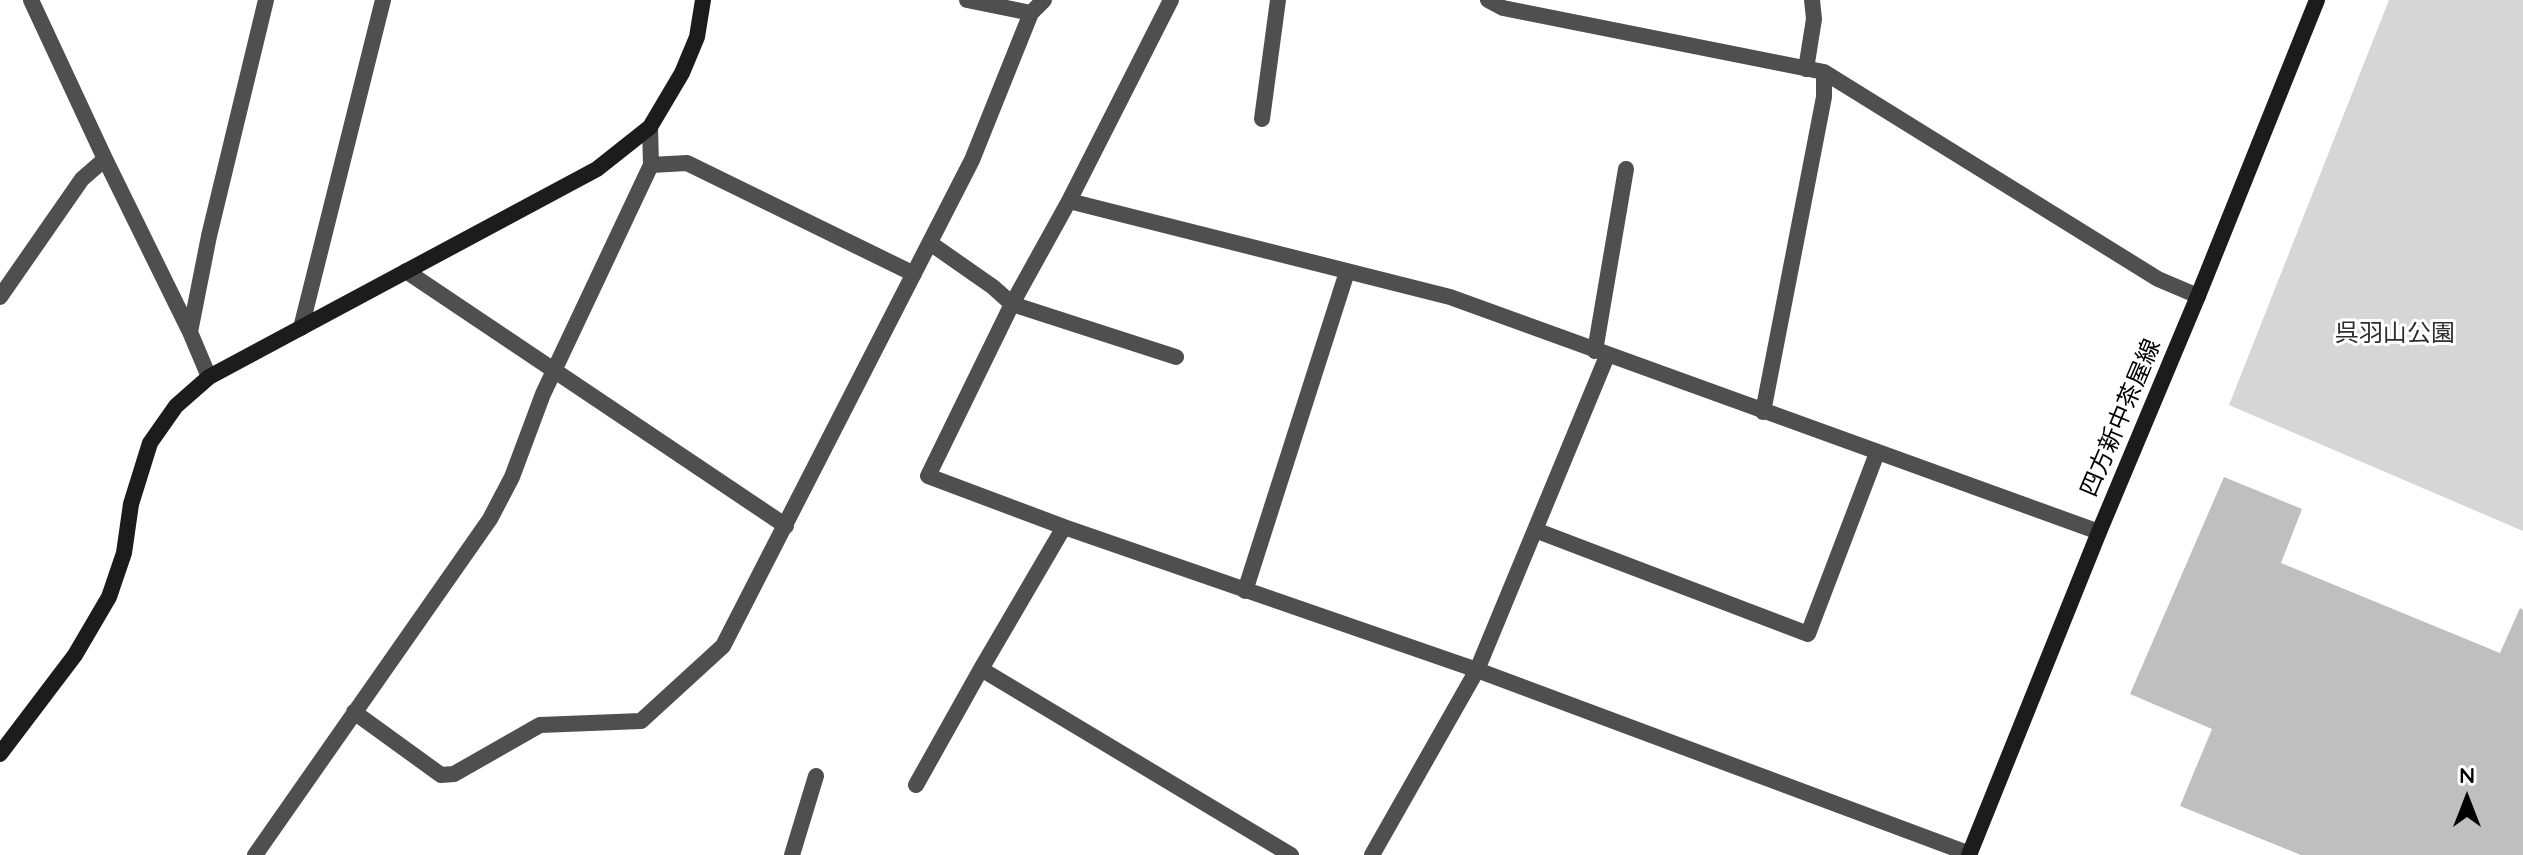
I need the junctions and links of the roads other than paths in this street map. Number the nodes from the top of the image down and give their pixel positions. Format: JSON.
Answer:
{"nodes":[{"id":1,"x":31,"y":0,"type":"edge"},
{"id":2,"x":266,"y":0,"type":"edge"},
{"id":3,"x":383,"y":0,"type":"edge"},
{"id":4,"x":703,"y":0,"type":"edge"},
{"id":5,"x":967,"y":0,"type":"edge"},
{"id":6,"x":1044,"y":0,"type":"edge"},
{"id":7,"x":1171,"y":0,"type":"edge"},
{"id":8,"x":1278,"y":0,"type":"edge"},
{"id":9,"x":1488,"y":0,"type":"edge"},
{"id":10,"x":1812,"y":0,"type":"edge"},
{"id":11,"x":2317,"y":0,"type":"edge"},
{"id":12,"x":1031,"y":13,"type":"junction"},
{"id":13,"x":1806,"y":69,"type":"junction"},
{"id":14,"x":1824,"y":72,"type":"junction"},
{"id":15,"x":1262,"y":119,"type":"dead end"},
{"id":16,"x":650,"y":127,"type":"junction"},
{"id":17,"x":105,"y":159,"type":"junction"},
{"id":18,"x":651,"y":165,"type":"junction"},
{"id":19,"x":1626,"y":169,"type":"dead end"},
{"id":20,"x":1069,"y":201,"type":"junction"},
{"id":21,"x":930,"y":243,"type":"junction"},
{"id":22,"x":406,"y":271,"type":"junction"},
{"id":23,"x":1347,"y":272,"type":"junction"},
{"id":24,"x":914,"y":274,"type":"junction"},
{"id":25,"x":2198,"y":296,"type":"junction"},
{"id":26,"x":0,"y":297,"type":"edge"},
{"id":27,"x":1012,"y":304,"type":"junction"},
{"id":28,"x":301,"y":328,"type":"junction"},
{"id":29,"x":190,"y":332,"type":"junction"},
{"id":30,"x":1601,"y":354,"type":"junction"},
{"id":31,"x":1176,"y":357,"type":"dead end"},
{"id":32,"x":554,"y":372,"type":"junction"},
{"id":33,"x":209,"y":377,"type":"junction"},
{"id":34,"x":1763,"y":412,"type":"junction"},
{"id":35,"x":1877,"y":453,"type":"junction"},
{"id":36,"x":786,"y":526,"type":"junction"},
{"id":37,"x":1064,"y":527,"type":"junction"},
{"id":38,"x":1535,"y":530,"type":"junction"},
{"id":39,"x":2099,"y":532,"type":"junction"},
{"id":40,"x":1245,"y":591,"type":"junction"},
{"id":41,"x":981,"y":669,"type":"junction"},
{"id":42,"x":1477,"y":670,"type":"junction"},
{"id":43,"x":354,"y":712,"type":"junction"},
{"id":44,"x":0,"y":754,"type":"edge"},
{"id":45,"x":816,"y":776,"type":"dead end"},
{"id":46,"x":916,"y":785,"type":"dead end"},
{"id":47,"x":1970,"y":854,"type":"edge"},
{"id":48,"x":255,"y":855,"type":"edge"},
{"id":49,"x":792,"y":855,"type":"edge"},
{"id":50,"x":1291,"y":855,"type":"edge"},
{"id":51,"x":1372,"y":855,"type":"edge"}],
"edges":[{"from":1,"to":17,"type":"street"},
{"from":2,"to":29,"type":"street"},
{"from":3,"to":28,"type":"street"},
{"from":4,"to":16,"type":"street"},
{"from":5,"to":12,"type":"street"},
{"from":6,"to":12,"type":"street"},
{"from":7,"to":20,"type":"street"},
{"from":8,"to":15,"type":"street"},
{"from":9,"to":13,"type":"street"},
{"from":10,"to":13,"type":"street"},
{"from":11,"to":25,"type":"street","name":"四方新中茶屋線"},
{"from":12,"to":21,"type":"street"},
{"from":13,"to":14,"type":"street"},
{"from":14,"to":25,"type":"street"},
{"from":14,"to":34,"type":"street"},
{"from":16,"to":18,"type":"street"},
{"from":16,"to":22,"type":"street"},
{"from":17,"to":26,"type":"street"},
{"from":17,"to":29,"type":"street"},
{"from":18,"to":24,"type":"street"},
{"from":18,"to":32,"type":"street"},
{"from":19,"to":30,"type":"street"},
{"from":20,"to":23,"type":"street"},
{"from":20,"to":27,"type":"street"},
{"from":21,"to":24,"type":"street"},
{"from":21,"to":27,"type":"street"},
{"from":22,"to":28,"type":"street"},
{"from":22,"to":32,"type":"street"},
{"from":23,"to":30,"type":"street"},
{"from":23,"to":40,"type":"street"},
{"from":24,"to":36,"type":"street"},
{"from":25,"to":39,"type":"street","name":"四方新中茶屋線"},
{"from":27,"to":31,"type":"street"},
{"from":27,"to":37,"type":"street"},
{"from":28,"to":33,"type":"street"},
{"from":29,"to":33,"type":"street"},
{"from":30,"to":34,"type":"street"},
{"from":30,"to":38,"type":"street"},
{"from":32,"to":36,"type":"street"},
{"from":32,"to":43,"type":"street"},
{"from":33,"to":44,"type":"street"},
{"from":34,"to":35,"type":"street"},
{"from":35,"to":38,"type":"street"},
{"from":35,"to":39,"type":"street"},
{"from":36,"to":43,"type":"street"},
{"from":37,"to":40,"type":"street"},
{"from":37,"to":41,"type":"street"},
{"from":38,"to":42,"type":"street"},
{"from":39,"to":47,"type":"street","name":"四方新中茶屋線"},
{"from":40,"to":42,"type":"street"},
{"from":41,"to":46,"type":"street"},
{"from":41,"to":50,"type":"street"},
{"from":42,"to":47,"type":"street"},
{"from":42,"to":51,"type":"street"},
{"from":43,"to":48,"type":"street"},
{"from":45,"to":49,"type":"street"}]}
